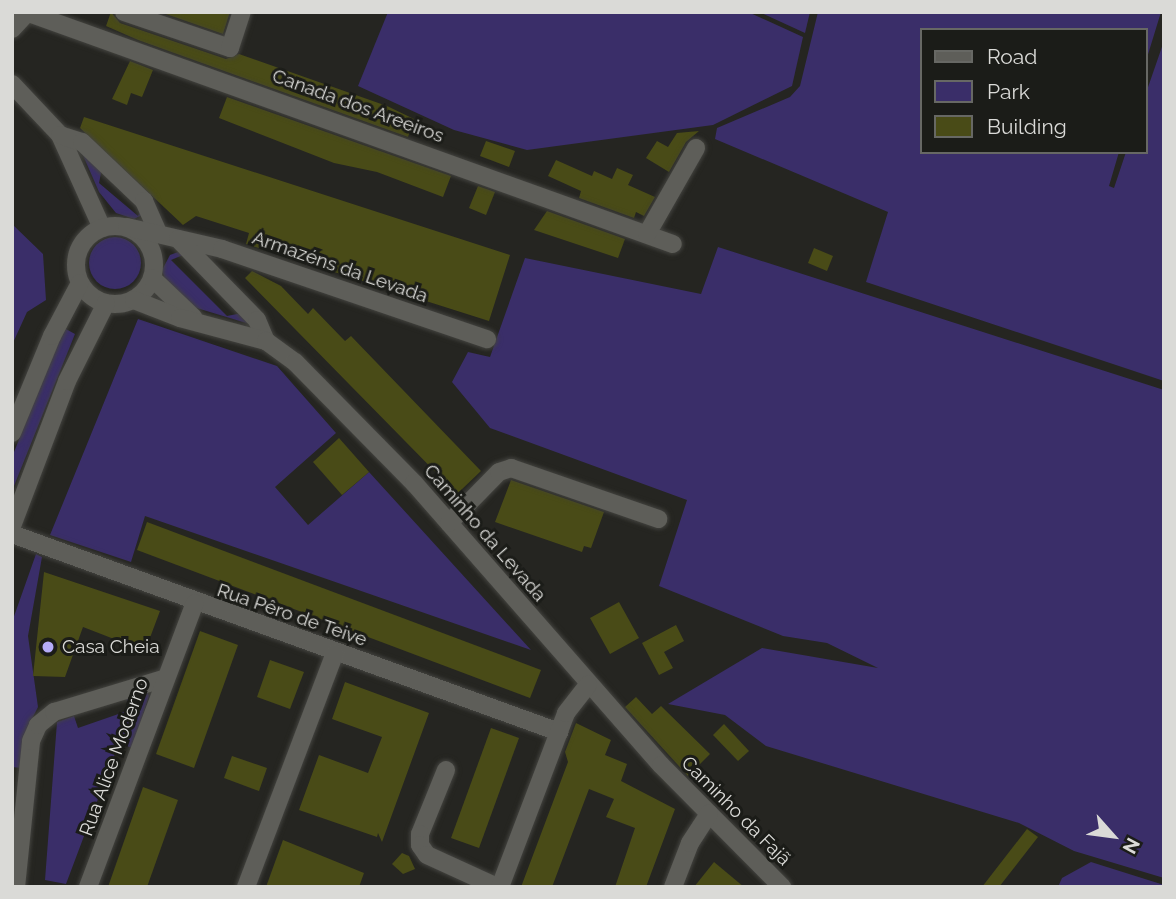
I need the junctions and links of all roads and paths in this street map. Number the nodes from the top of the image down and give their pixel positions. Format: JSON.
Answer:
{"nodes":[{"id":1,"x":27,"y":12,"type":"edge"},
{"id":2,"x":124,"y":12,"type":"edge"},
{"id":3,"x":242,"y":12,"type":"edge"},
{"id":4,"x":12,"y":29,"type":"edge"},
{"id":5,"x":12,"y":84,"type":"edge"},
{"id":6,"x":60,"y":135,"type":"junction"},
{"id":7,"x":696,"y":148,"type":"dead end"},
{"id":8,"x":127,"y":227,"type":"junction"},
{"id":9,"x":102,"y":228,"type":"junction"},
{"id":10,"x":158,"y":232,"type":"junction"},
{"id":11,"x":647,"y":234,"type":"junction"},
{"id":12,"x":178,"y":239,"type":"junction"},
{"id":13,"x":673,"y":244,"type":"dead end"},
{"id":14,"x":153,"y":253,"type":"junction"},
{"id":15,"x":152,"y":278,"type":"junction"},
{"id":16,"x":80,"y":283,"type":"junction"},
{"id":17,"x":134,"y":300,"type":"junction"},
{"id":18,"x":106,"y":303,"type":"junction"},
{"id":19,"x":205,"y":324,"type":"junction"},
{"id":20,"x":488,"y":340,"type":"dead end"},
{"id":21,"x":266,"y":341,"type":"junction"},
{"id":22,"x":12,"y":433,"type":"edge"},
{"id":23,"x":658,"y":519,"type":"dead end"},
{"id":24,"x":449,"y":523,"type":"junction"},
{"id":25,"x":12,"y":526,"type":"edge"},
{"id":26,"x":12,"y":534,"type":"edge"},
{"id":27,"x":195,"y":603,"type":"junction"},
{"id":28,"x":335,"y":653,"type":"junction"},
{"id":29,"x":166,"y":678,"type":"junction"},
{"id":30,"x":588,"y":685,"type":"junction"},
{"id":31,"x":559,"y":732,"type":"junction"},
{"id":32,"x":661,"y":765,"type":"joint"},
{"id":33,"x":446,"y":770,"type":"dead end"},
{"id":34,"x":709,"y":814,"type":"junction"},
{"id":35,"x":16,"y":887,"type":"edge"},
{"id":36,"x":88,"y":887,"type":"edge"},
{"id":37,"x":246,"y":887,"type":"edge"},
{"id":38,"x":499,"y":887,"type":"edge"},
{"id":39,"x":673,"y":887,"type":"edge"},
{"id":40,"x":782,"y":887,"type":"edge"}],
"edges":[{"from":1,"to":4,"type":"street","name":"Canada dos Areeiros"},
{"from":1,"to":11,"type":"street","name":"Canada dos Areeiros"},
{"from":2,"to":3,"type":"street"},
{"from":5,"to":6,"type":"street"},
{"from":6,"to":9,"type":"street"},
{"from":6,"to":10,"type":"street"},
{"from":7,"to":11,"type":"street"},
{"from":8,"to":9,"type":"street"},
{"from":8,"to":10,"type":"street","name":"Armazéns da Levada"},
{"from":8,"to":14,"type":"street"},
{"from":9,"to":16,"type":"street"},
{"from":10,"to":12,"type":"street","name":"Armazéns da Levada"},
{"from":11,"to":13,"type":"street","name":"Canada dos Areeiros"},
{"from":12,"to":14,"type":"street"},
{"from":12,"to":20,"type":"street","name":"Armazéns da Levada"},
{"from":12,"to":21,"type":"street","name":"Caminho da Levada"},
{"from":14,"to":15,"type":"street"},
{"from":15,"to":17,"type":"street"},
{"from":15,"to":19,"type":"street","name":"Caminho da Levada"},
{"from":16,"to":18,"type":"street"},
{"from":16,"to":22,"type":"street"},
{"from":17,"to":18,"type":"street"},
{"from":17,"to":19,"type":"street","name":"Caminho da Levada"},
{"from":18,"to":25,"type":"street"},
{"from":19,"to":21,"type":"street","name":"Caminho da Levada"},
{"from":21,"to":24,"type":"street","name":"Caminho da Levada"},
{"from":23,"to":24,"type":"street"},
{"from":24,"to":30,"type":"street","name":"Caminho da Levada"},
{"from":26,"to":27,"type":"street","name":"Rua Pêro de Teive"},
{"from":27,"to":28,"type":"street","name":"Rua Pêro de Teive"},
{"from":27,"to":29,"type":"street","name":"Rua Alice Moderno"},
{"from":28,"to":31,"type":"street","name":"Rua Pêro de Teive"},
{"from":28,"to":37,"type":"street"},
{"from":29,"to":35,"type":"street"},
{"from":29,"to":36,"type":"street","name":"Rua Alice Moderno"},
{"from":30,"to":31,"type":"street"},
{"from":30,"to":32,"type":"street","name":"Caminho da Levada"},
{"from":31,"to":38,"type":"street"},
{"from":32,"to":34,"type":"street","name":"Caminho da Fajã"},
{"from":33,"to":38,"type":"street"},
{"from":34,"to":39,"type":"street"},
{"from":34,"to":40,"type":"street","name":"Caminho da Fajã"}]}
